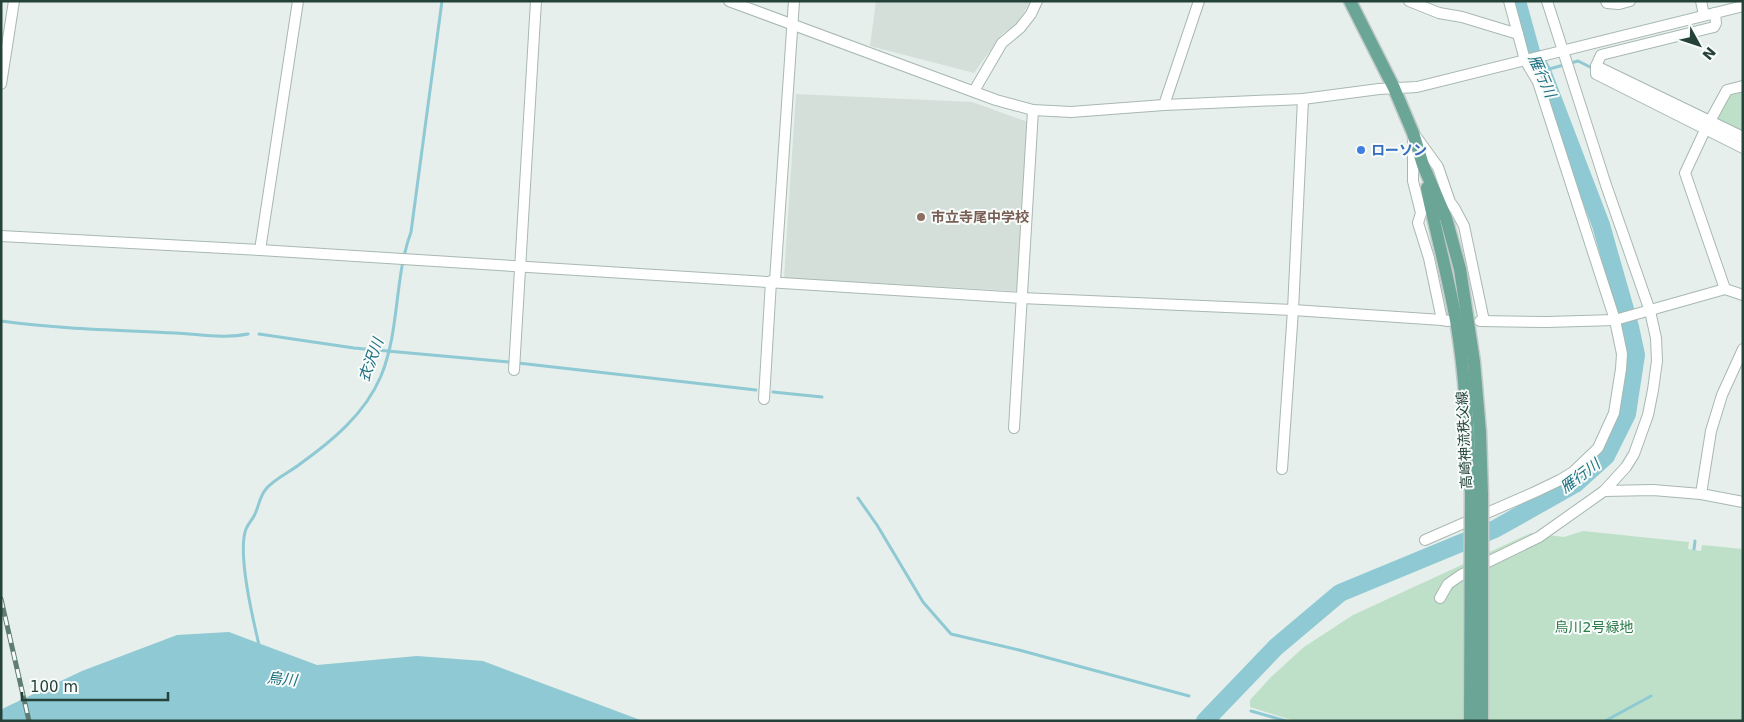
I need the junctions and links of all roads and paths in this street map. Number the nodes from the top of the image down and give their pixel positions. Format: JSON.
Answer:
{"nodes":[{"id":1,"x":14,"y":1,"type":"edge"},
{"id":2,"x":298,"y":1,"type":"edge"},
{"id":3,"x":536,"y":1,"type":"edge"},
{"id":4,"x":729,"y":1,"type":"edge"},
{"id":5,"x":794,"y":1,"type":"edge"},
{"id":6,"x":1037,"y":1,"type":"edge"},
{"id":7,"x":1199,"y":1,"type":"edge"},
{"id":8,"x":1350,"y":1,"type":"edge"},
{"id":9,"x":1409,"y":1,"type":"edge"},
{"id":10,"x":1509,"y":1,"type":"edge"},
{"id":11,"x":1547,"y":1,"type":"edge"},
{"id":12,"x":1606,"y":1,"type":"edge"},
{"id":13,"x":1630,"y":1,"type":"edge"},
{"id":14,"x":1702,"y":1,"type":"edge"},
{"id":15,"x":1742,"y":8,"type":"edge"},
{"id":16,"x":1715,"y":13,"type":"junction"},
{"id":17,"x":1704,"y":15,"type":"junction"},
{"id":18,"x":791,"y":26,"type":"junction"},
{"id":19,"x":1518,"y":34,"type":"junction"},
{"id":20,"x":1564,"y":50,"type":"junction"},
{"id":21,"x":1524,"y":60,"type":"junction"},
{"id":22,"x":1,"y":84,"type":"edge"},
{"id":23,"x":1743,"y":86,"type":"edge"},
{"id":24,"x":1394,"y":88,"type":"junction"},
{"id":25,"x":974,"y":91,"type":"junction"},
{"id":26,"x":1303,"y":99,"type":"junction"},
{"id":27,"x":1164,"y":105,"type":"junction"},
{"id":28,"x":1033,"y":110,"type":"junction"},
{"id":29,"x":1708,"y":125,"type":"junction"},
{"id":30,"x":1413,"y":133,"type":"junction"},
{"id":31,"x":1743,"y":137,"type":"edge"},
{"id":32,"x":1743,"y":148,"type":"edge"},
{"id":33,"x":1,"y":236,"type":"edge"},
{"id":34,"x":260,"y":250,"type":"junction"},
{"id":35,"x":520,"y":267,"type":"junction"},
{"id":36,"x":773,"y":281,"type":"junction"},
{"id":37,"x":1725,"y":289,"type":"junction"},
{"id":38,"x":1743,"y":295,"type":"edge"},
{"id":39,"x":1021,"y":298,"type":"junction"},
{"id":40,"x":1293,"y":310,"type":"junction"},
{"id":41,"x":1650,"y":311,"type":"junction"},
{"id":42,"x":1615,"y":320,"type":"junction"},
{"id":43,"x":1743,"y":349,"type":"edge"},
{"id":44,"x":514,"y":370,"type":"dead end"},
{"id":45,"x":764,"y":398,"type":"dead end"},
{"id":46,"x":1014,"y":428,"type":"dead end"},
{"id":47,"x":1282,"y":469,"type":"dead end"},
{"id":48,"x":1604,"y":491,"type":"junction"},
{"id":49,"x":1476,"y":494,"type":"junction"},
{"id":50,"x":1701,"y":494,"type":"junction"},
{"id":51,"x":1743,"y":502,"type":"edge"},
{"id":52,"x":1425,"y":540,"type":"dead end"},
{"id":53,"x":1440,"y":598,"type":"dead end"},
{"id":54,"x":1470,"y":721,"type":"edge"},
{"id":55,"x":1482,"y":721,"type":"edge"}],
"edges":[{"from":1,"to":22,"type":"street"},
{"from":2,"to":34,"type":"street"},
{"from":3,"to":35,"type":"street"},
{"from":4,"to":18,"type":"street"},
{"from":5,"to":18,"type":"street"},
{"from":6,"to":25,"type":"street"},
{"from":7,"to":27,"type":"street"},
{"from":8,"to":24,"type":"main road","name":"高崎神流秩父線"},
{"from":9,"to":19,"type":"street"},
{"from":10,"to":19,"type":"street"},
{"from":11,"to":20,"type":"street"},
{"from":12,"to":13,"type":"street"},
{"from":14,"to":17,"type":"street"},
{"from":15,"to":16,"type":"street"},
{"from":16,"to":17,"type":"street"},
{"from":16,"to":29,"type":"street"},
{"from":17,"to":20,"type":"street"},
{"from":18,"to":25,"type":"street"},
{"from":18,"to":36,"type":"street"},
{"from":19,"to":21,"type":"street"},
{"from":20,"to":21,"type":"street"},
{"from":20,"to":41,"type":"street"},
{"from":21,"to":24,"type":"street"},
{"from":21,"to":42,"type":"street"},
{"from":23,"to":29,"type":"street"},
{"from":24,"to":26,"type":"street"},
{"from":24,"to":30,"type":"main road","name":"高崎神流秩父線"},
{"from":25,"to":28,"type":"street"},
{"from":26,"to":27,"type":"street"},
{"from":26,"to":40,"type":"street"},
{"from":27,"to":28,"type":"street"},
{"from":28,"to":39,"type":"street"},
{"from":29,"to":31,"type":"street"},
{"from":29,"to":32,"type":"street"},
{"from":29,"to":37,"type":"street"},
{"from":30,"to":40,"type":"street"},
{"from":30,"to":42,"type":"street"},
{"from":30,"to":49,"type":"main road","name":"高崎神流秩父線"},
{"from":33,"to":34,"type":"street"},
{"from":34,"to":35,"type":"street"},
{"from":35,"to":36,"type":"street"},
{"from":35,"to":44,"type":"street"},
{"from":36,"to":39,"type":"street"},
{"from":36,"to":45,"type":"street"},
{"from":37,"to":38,"type":"street"},
{"from":37,"to":41,"type":"street"},
{"from":39,"to":40,"type":"street"},
{"from":39,"to":46,"type":"street"},
{"from":40,"to":47,"type":"street"},
{"from":41,"to":42,"type":"street"},
{"from":41,"to":48,"type":"street"},
{"from":42,"to":52,"type":"street"},
{"from":43,"to":50,"type":"street"},
{"from":48,"to":50,"type":"street"},
{"from":48,"to":53,"type":"street"},
{"from":49,"to":54,"type":"main road","name":"高崎神流秩父線","bridge":true},
{"from":49,"to":55,"type":"main road","name":"高崎神流秩父線","bridge":true},
{"from":50,"to":51,"type":"street"}]}
